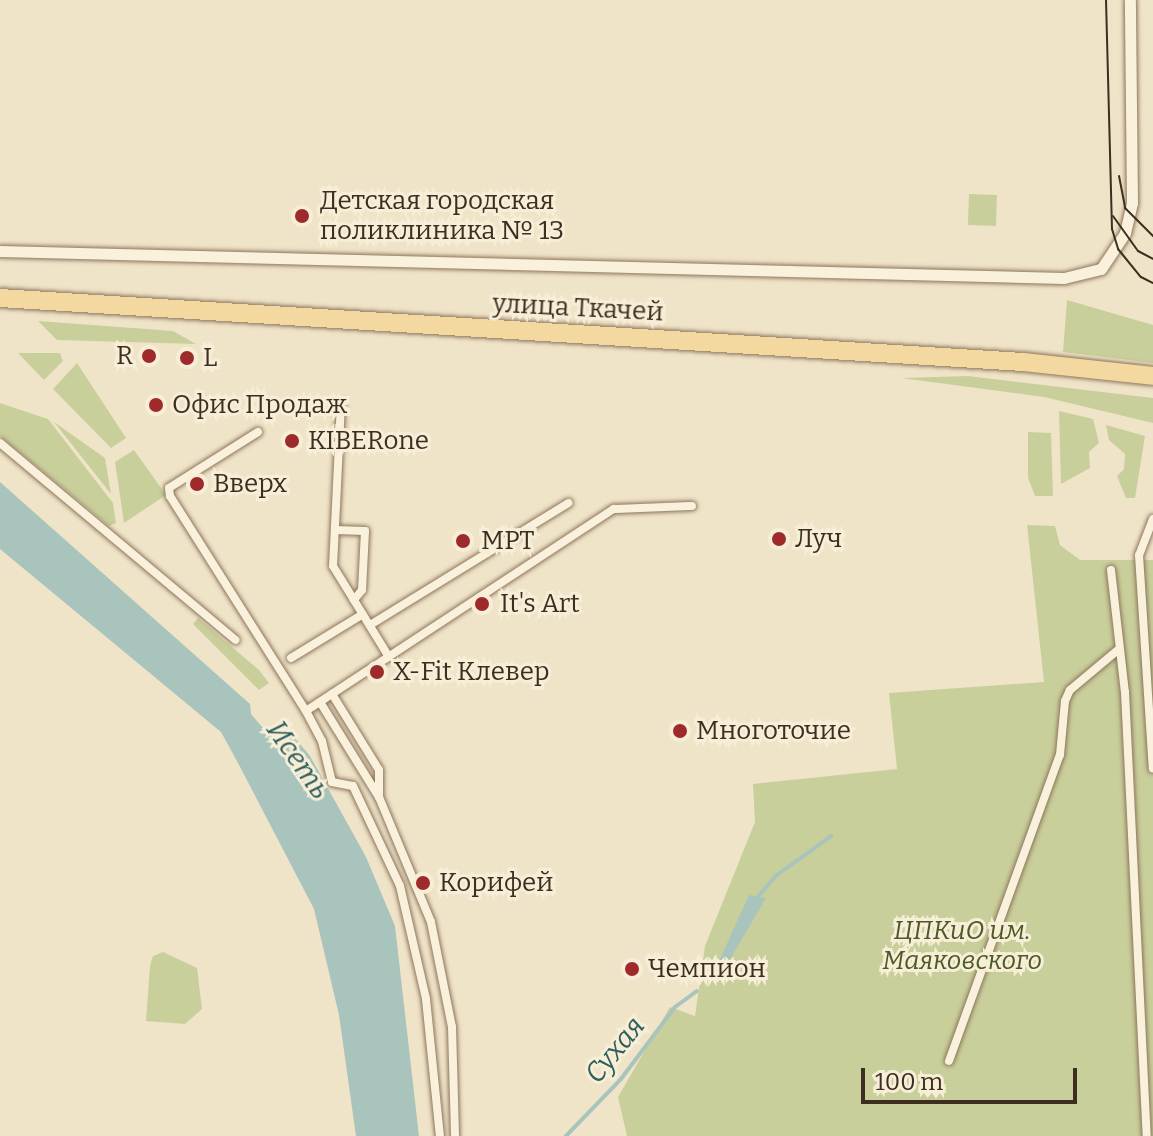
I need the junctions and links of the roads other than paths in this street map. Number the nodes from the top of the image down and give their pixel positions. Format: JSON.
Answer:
{"nodes":[{"id":1,"x":1130,"y":0,"type":"edge"},
{"id":2,"x":0,"y":251,"type":"edge"},
{"id":3,"x":0,"y":298,"type":"edge"},
{"id":4,"x":1153,"y":376,"type":"edge"},
{"id":5,"x":341,"y":403,"type":"dead end"},
{"id":6,"x":258,"y":432,"type":"dead end"},
{"id":7,"x":0,"y":443,"type":"edge"},
{"id":8,"x":568,"y":503,"type":"dead end"},
{"id":9,"x":692,"y":506,"type":"dead end"},
{"id":10,"x":1153,"y":519,"type":"edge"},
{"id":11,"x":335,"y":530,"type":"junction"},
{"id":12,"x":1111,"y":570,"type":"dead end"},
{"id":13,"x":354,"y":600,"type":"junction"},
{"id":14,"x":363,"y":614,"type":"junction"},
{"id":15,"x":370,"y":625,"type":"junction"},
{"id":16,"x":236,"y":640,"type":"dead end"},
{"id":17,"x":1119,"y":649,"type":"junction"},
{"id":18,"x":389,"y":657,"type":"junction"},
{"id":19,"x":291,"y":658,"type":"dead end"},
{"id":20,"x":332,"y":694,"type":"junction"},
{"id":21,"x":320,"y":702,"type":"junction"},
{"id":22,"x":306,"y":711,"type":"junction"},
{"id":23,"x":1153,"y":769,"type":"edge"},
{"id":24,"x":379,"y":797,"type":"junction"},
{"id":25,"x":949,"y":1061,"type":"dead end"},
{"id":26,"x":440,"y":1136,"type":"edge"},
{"id":27,"x":455,"y":1136,"type":"edge"},
{"id":28,"x":1147,"y":1136,"type":"edge"}],
"edges":[{"from":1,"to":2,"type":"street","name":"улица Ткачей"},
{"from":3,"to":4,"type":"main road","name":"улица Ткачей"},
{"from":5,"to":11,"type":"street"},
{"from":6,"to":22,"type":"street"},
{"from":7,"to":16,"type":"street"},
{"from":8,"to":15,"type":"street"},
{"from":9,"to":18,"type":"street"},
{"from":10,"to":23,"type":"street"},
{"from":11,"to":13,"type":"street"},
{"from":11,"to":13,"type":"street"},
{"from":12,"to":17,"type":"street"},
{"from":13,"to":14,"type":"street"},
{"from":14,"to":15,"type":"street"},
{"from":14,"to":19,"type":"street"},
{"from":15,"to":18,"type":"street"},
{"from":17,"to":25,"type":"street"},
{"from":17,"to":28,"type":"street"},
{"from":18,"to":20,"type":"street"},
{"from":20,"to":21,"type":"street"},
{"from":20,"to":24,"type":"street"},
{"from":21,"to":22,"type":"street"},
{"from":21,"to":24,"type":"street"},
{"from":22,"to":26,"type":"street"},
{"from":24,"to":27,"type":"street"}]}
